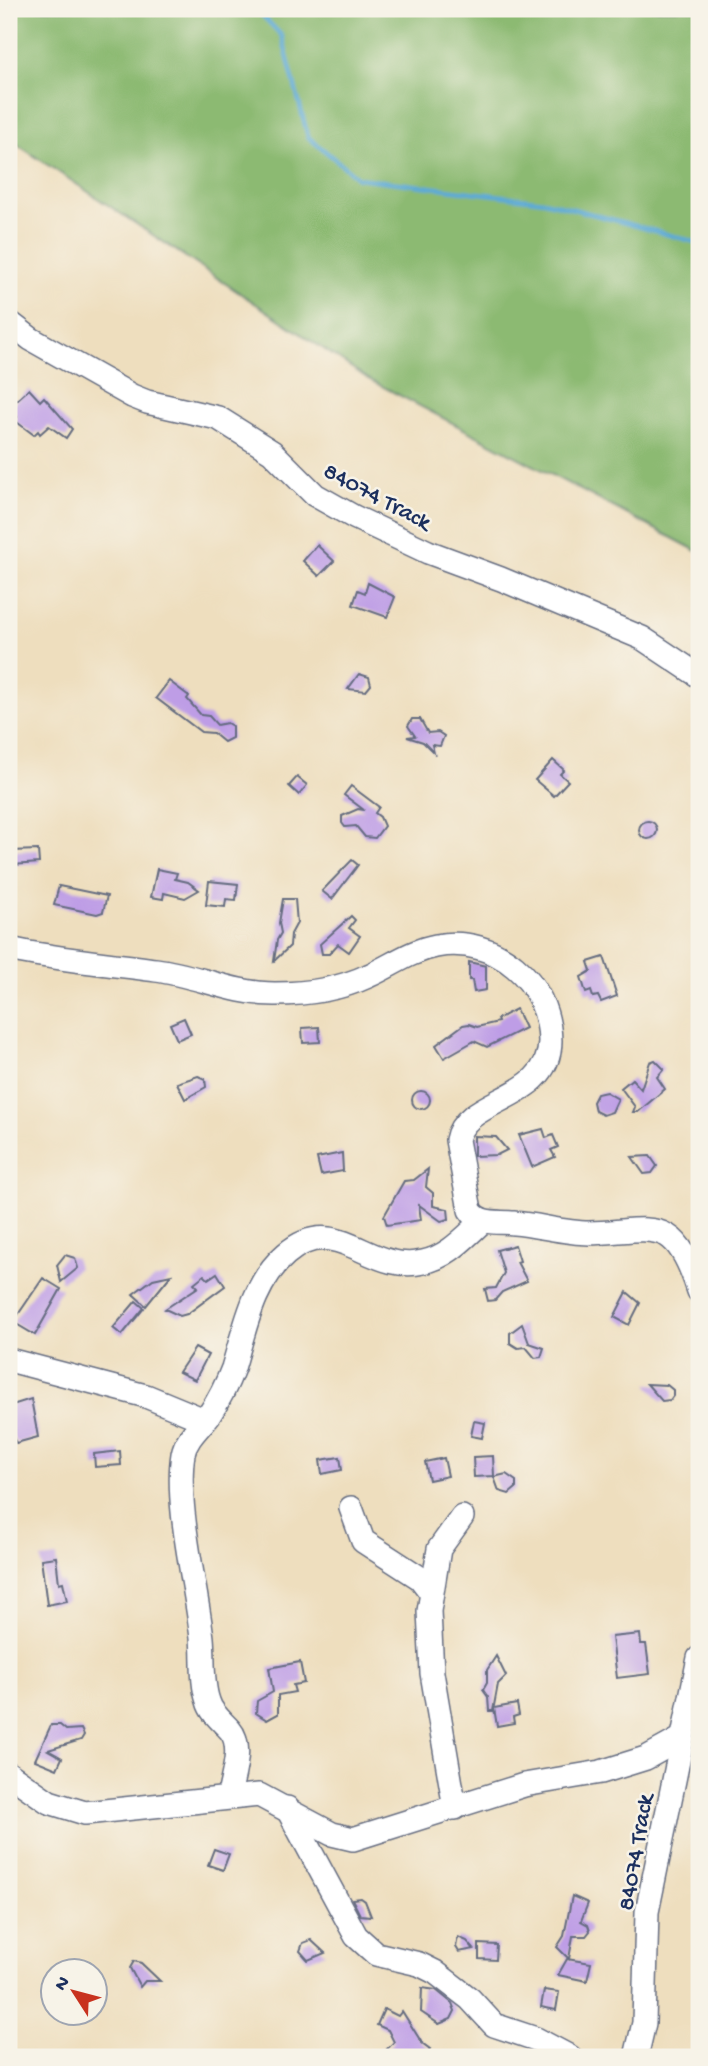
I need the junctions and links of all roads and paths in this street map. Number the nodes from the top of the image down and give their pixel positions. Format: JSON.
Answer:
{"nodes":[{"id":1,"x":9,"y":322,"type":"edge"},
{"id":2,"x":699,"y":676,"type":"edge"},
{"id":3,"x":9,"y":949,"type":"edge"},
{"id":4,"x":483,"y":1221,"type":"junction"},
{"id":5,"x":699,"y":1291,"type":"edge"},
{"id":6,"x":9,"y":1360,"type":"edge"},
{"id":7,"x":204,"y":1420,"type":"junction"},
{"id":8,"x":351,"y":1508,"type":"dead end"},
{"id":9,"x":462,"y":1517,"type":"dead end"},
{"id":10,"x":430,"y":1591,"type":"junction"},
{"id":11,"x":699,"y":1658,"type":"edge"},
{"id":12,"x":682,"y":1738,"type":"junction"},
{"id":13,"x":9,"y":1774,"type":"edge"},
{"id":14,"x":229,"y":1796,"type":"junction"},
{"id":15,"x":287,"y":1808,"type":"junction"},
{"id":16,"x":456,"y":1808,"type":"junction"},
{"id":17,"x":570,"y":2057,"type":"edge"},
{"id":18,"x":636,"y":2057,"type":"edge"}],
"edges":[{"from":1,"to":2,"type":"street","name":"84074 Track"},
{"from":3,"to":4,"type":"street"},
{"from":4,"to":5,"type":"street"},
{"from":4,"to":7,"type":"street"},
{"from":6,"to":7,"type":"street"},
{"from":7,"to":14,"type":"street"},
{"from":8,"to":10,"type":"street"},
{"from":9,"to":10,"type":"street"},
{"from":10,"to":16,"type":"street"},
{"from":11,"to":12,"type":"street","name":"84074 Track"},
{"from":12,"to":16,"type":"street"},
{"from":12,"to":18,"type":"street","name":"84074 Track"},
{"from":13,"to":14,"type":"street"},
{"from":14,"to":15,"type":"street"},
{"from":15,"to":16,"type":"street"},
{"from":15,"to":17,"type":"street"}]}
